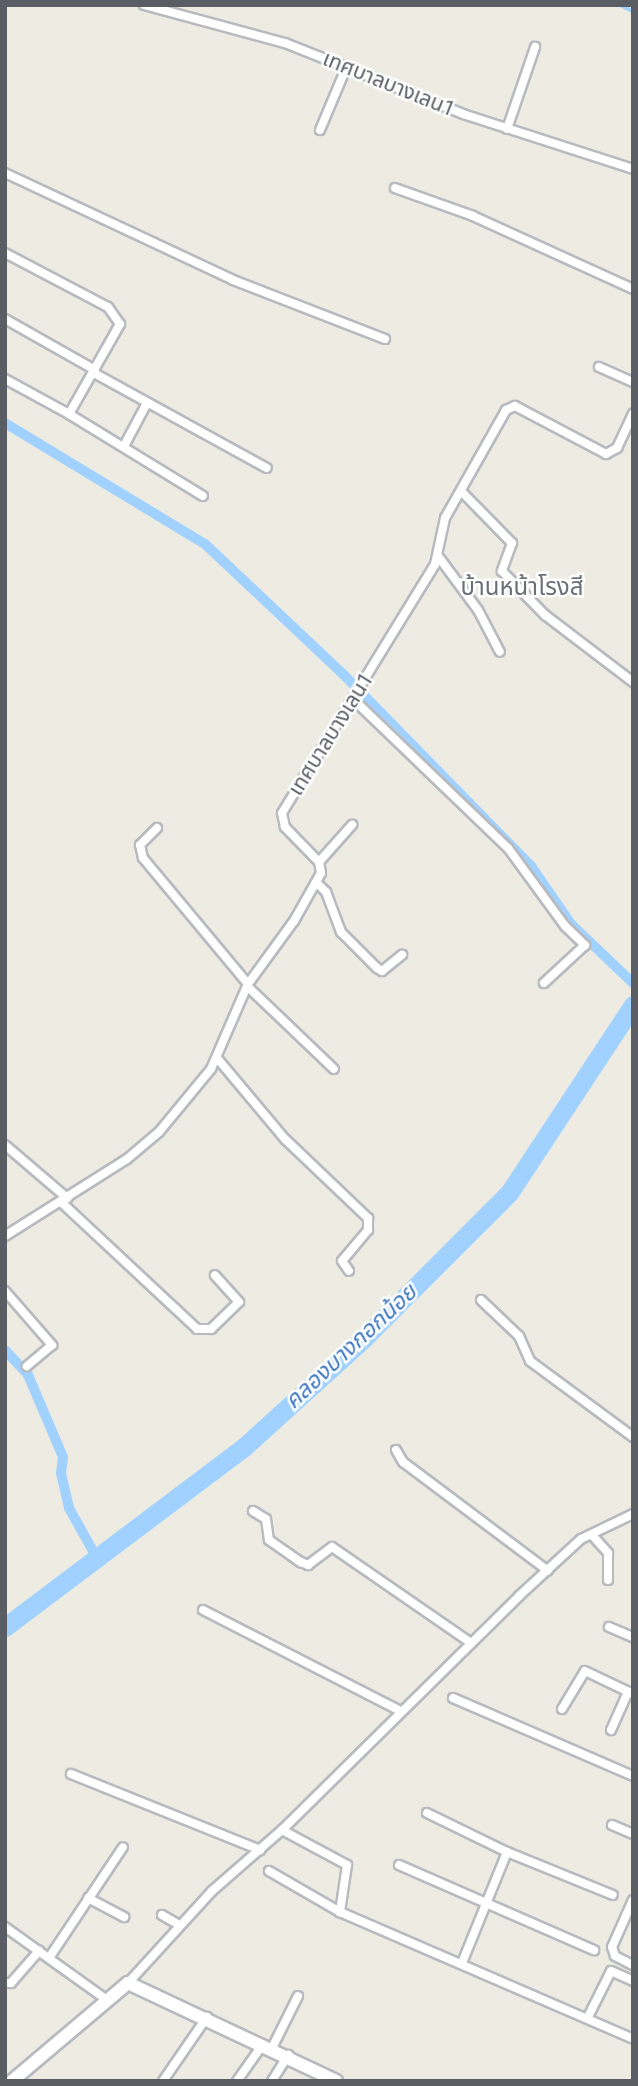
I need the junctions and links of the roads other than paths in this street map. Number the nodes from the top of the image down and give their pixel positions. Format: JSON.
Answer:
{"nodes":[{"id":1,"x":144,"y":5,"type":"edge"},
{"id":2,"x":535,"y":47,"type":"dead end"},
{"id":3,"x":346,"y":68,"type":"junction"},
{"id":4,"x":507,"y":129,"type":"junction"},
{"id":5,"x":320,"y":130,"type":"dead end"},
{"id":6,"x":633,"y":169,"type":"edge"},
{"id":7,"x":5,"y":173,"type":"edge"},
{"id":8,"x":395,"y":188,"type":"dead end"},
{"id":9,"x":5,"y":253,"type":"edge"},
{"id":10,"x":633,"y":289,"type":"edge"},
{"id":11,"x":5,"y":319,"type":"edge"},
{"id":12,"x":385,"y":339,"type":"dead end"},
{"id":13,"x":599,"y":367,"type":"dead end"},
{"id":14,"x":94,"y":372,"type":"junction"},
{"id":15,"x":5,"y":379,"type":"edge"},
{"id":16,"x":633,"y":382,"type":"edge"},
{"id":17,"x":147,"y":403,"type":"junction"},
{"id":18,"x":633,"y":413,"type":"edge"},
{"id":19,"x":69,"y":414,"type":"junction"},
{"id":20,"x":124,"y":446,"type":"junction"},
{"id":21,"x":267,"y":468,"type":"dead end"},
{"id":22,"x":461,"y":491,"type":"junction"},
{"id":23,"x":203,"y":495,"type":"dead end"},
{"id":24,"x":438,"y":556,"type":"junction"},
{"id":25,"x":500,"y":652,"type":"dead end"},
{"id":26,"x":633,"y":682,"type":"edge"},
{"id":27,"x":354,"y":698,"type":"junction"},
{"id":28,"x":352,"y":825,"type":"dead end"},
{"id":29,"x":157,"y":828,"type":"dead end"},
{"id":30,"x":319,"y":862,"type":"junction"},
{"id":31,"x":317,"y":883,"type":"junction"},
{"id":32,"x":402,"y":955,"type":"dead end"},
{"id":33,"x":544,"y":983,"type":"dead end"},
{"id":34,"x":247,"y":985,"type":"junction"},
{"id":35,"x":217,"y":1058,"type":"junction"},
{"id":36,"x":334,"y":1069,"type":"dead end"},
{"id":37,"x":5,"y":1145,"type":"edge"},
{"id":38,"x":64,"y":1200,"type":"junction"},
{"id":39,"x":5,"y":1236,"type":"edge"},
{"id":40,"x":349,"y":1271,"type":"dead end"},
{"id":41,"x":215,"y":1275,"type":"dead end"},
{"id":42,"x":5,"y":1291,"type":"edge"},
{"id":43,"x":481,"y":1300,"type":"dead end"},
{"id":44,"x":27,"y":1366,"type":"dead end"},
{"id":45,"x":633,"y":1437,"type":"edge"},
{"id":46,"x":396,"y":1450,"type":"dead end"},
{"id":47,"x":253,"y":1511,"type":"dead end"},
{"id":48,"x":633,"y":1514,"type":"edge"},
{"id":49,"x":592,"y":1535,"type":"junction"},
{"id":50,"x":548,"y":1571,"type":"junction"},
{"id":51,"x":608,"y":1580,"type":"dead end"},
{"id":52,"x":203,"y":1610,"type":"dead end"},
{"id":53,"x":608,"y":1626,"type":"dead end"},
{"id":54,"x":633,"y":1637,"type":"edge"},
{"id":55,"x":471,"y":1643,"type":"junction"},
{"id":56,"x":631,"y":1693,"type":"edge"},
{"id":57,"x":453,"y":1698,"type":"dead end"},
{"id":58,"x":562,"y":1709,"type":"dead end"},
{"id":59,"x":400,"y":1711,"type":"junction"},
{"id":60,"x":611,"y":1730,"type":"dead end"},
{"id":61,"x":71,"y":1774,"type":"dead end"},
{"id":62,"x":633,"y":1776,"type":"edge"},
{"id":63,"x":427,"y":1813,"type":"dead end"},
{"id":64,"x":612,"y":1825,"type":"dead end"},
{"id":65,"x":282,"y":1830,"type":"junction"},
{"id":66,"x":633,"y":1834,"type":"edge"},
{"id":67,"x":123,"y":1847,"type":"dead end"},
{"id":68,"x":260,"y":1850,"type":"junction"},
{"id":69,"x":507,"y":1852,"type":"junction"},
{"id":70,"x":400,"y":1865,"type":"dead end"},
{"id":71,"x":269,"y":1871,"type":"dead end"},
{"id":72,"x":613,"y":1895,"type":"dead end"},
{"id":73,"x":88,"y":1898,"type":"junction"},
{"id":74,"x":633,"y":1900,"type":"edge"},
{"id":75,"x":485,"y":1906,"type":"junction"},
{"id":76,"x":340,"y":1912,"type":"junction"},
{"id":77,"x":162,"y":1915,"type":"dead end"},
{"id":78,"x":124,"y":1917,"type":"dead end"},
{"id":79,"x":179,"y":1925,"type":"junction"},
{"id":80,"x":5,"y":1927,"type":"edge"},
{"id":81,"x":594,"y":1950,"type":"dead end"},
{"id":82,"x":39,"y":1951,"type":"junction"},
{"id":83,"x":49,"y":1958,"type":"junction"},
{"id":84,"x":462,"y":1963,"type":"junction"},
{"id":85,"x":633,"y":1965,"type":"edge"},
{"id":86,"x":633,"y":1981,"type":"edge"},
{"id":87,"x":5,"y":1983,"type":"edge"},
{"id":88,"x":128,"y":1983,"type":"junction"},
{"id":89,"x":298,"y":1996,"type":"dead end"},
{"id":90,"x":107,"y":2000,"type":"junction"},
{"id":91,"x":206,"y":2017,"type":"junction"},
{"id":92,"x":588,"y":2017,"type":"junction"},
{"id":93,"x":633,"y":2039,"type":"edge"},
{"id":94,"x":267,"y":2046,"type":"junction"},
{"id":95,"x":288,"y":2056,"type":"junction"},
{"id":96,"x":12,"y":2081,"type":"edge"},
{"id":97,"x":163,"y":2081,"type":"edge"},
{"id":98,"x":237,"y":2081,"type":"edge"},
{"id":99,"x":272,"y":2081,"type":"edge"},
{"id":100,"x":336,"y":2081,"type":"edge"}],
"edges":[{"from":1,"to":3,"type":"street","name":"เทศบาลบางเลน1"},
{"from":2,"to":4,"type":"street"},
{"from":3,"to":4,"type":"street","name":"เทศบาลบางเลน1"},
{"from":3,"to":5,"type":"street"},
{"from":4,"to":6,"type":"street","name":"เทศบาลบางเลน1"},
{"from":7,"to":12,"type":"street"},
{"from":8,"to":10,"type":"street"},
{"from":9,"to":14,"type":"street"},
{"from":11,"to":14,"type":"street"},
{"from":13,"to":16,"type":"street"},
{"from":14,"to":17,"type":"street"},
{"from":14,"to":19,"type":"street"},
{"from":15,"to":19,"type":"street"},
{"from":17,"to":20,"type":"street"},
{"from":17,"to":21,"type":"street"},
{"from":18,"to":22,"type":"street","name":"เทศบาลบางเลน1"},
{"from":19,"to":20,"type":"street"},
{"from":20,"to":23,"type":"street"},
{"from":22,"to":24,"type":"street","name":"เทศบาลบางเลน1"},
{"from":22,"to":26,"type":"street"},
{"from":24,"to":25,"type":"street"},
{"from":24,"to":27,"type":"street","name":"เทศบาลบางเลน1"},
{"from":27,"to":30,"type":"street","name":"เทศบาลบางเลน1"},
{"from":27,"to":33,"type":"street"},
{"from":28,"to":30,"type":"street"},
{"from":29,"to":34,"type":"street"},
{"from":30,"to":31,"type":"street"},
{"from":31,"to":32,"type":"street"},
{"from":31,"to":34,"type":"street"},
{"from":34,"to":35,"type":"street"},
{"from":34,"to":36,"type":"street"},
{"from":35,"to":38,"type":"street"},
{"from":35,"to":40,"type":"street"},
{"from":37,"to":38,"type":"street"},
{"from":38,"to":39,"type":"street"},
{"from":38,"to":41,"type":"street"},
{"from":42,"to":44,"type":"street"},
{"from":43,"to":45,"type":"street"},
{"from":46,"to":50,"type":"street"},
{"from":47,"to":55,"type":"street"},
{"from":48,"to":49,"type":"street"},
{"from":49,"to":50,"type":"street"},
{"from":49,"to":51,"type":"street"},
{"from":50,"to":55,"type":"street"},
{"from":52,"to":59,"type":"street"},
{"from":53,"to":54,"type":"street"},
{"from":55,"to":59,"type":"street"},
{"from":56,"to":58,"type":"street"},
{"from":56,"to":60,"type":"street"},
{"from":57,"to":62,"type":"street"},
{"from":59,"to":65,"type":"street"},
{"from":61,"to":68,"type":"street"},
{"from":63,"to":69,"type":"street"},
{"from":64,"to":66,"type":"street"},
{"from":65,"to":68,"type":"street"},
{"from":65,"to":76,"type":"street"},
{"from":67,"to":73,"type":"street"},
{"from":68,"to":79,"type":"street"},
{"from":69,"to":72,"type":"street"},
{"from":69,"to":75,"type":"street"},
{"from":70,"to":75,"type":"street"},
{"from":71,"to":76,"type":"street"},
{"from":73,"to":78,"type":"street"},
{"from":73,"to":83,"type":"street"},
{"from":74,"to":85,"type":"street"},
{"from":75,"to":81,"type":"street"},
{"from":75,"to":84,"type":"street"},
{"from":76,"to":84,"type":"street"},
{"from":77,"to":79,"type":"street"},
{"from":79,"to":88,"type":"street"},
{"from":80,"to":82,"type":"street"},
{"from":82,"to":83,"type":"street"},
{"from":82,"to":87,"type":"street"},
{"from":83,"to":90,"type":"street"},
{"from":84,"to":92,"type":"street"},
{"from":86,"to":92,"type":"street"},
{"from":88,"to":90,"type":"street"},
{"from":88,"to":91,"type":"street"},
{"from":89,"to":94,"type":"street"},
{"from":90,"to":96,"type":"street"},
{"from":91,"to":94,"type":"street"},
{"from":91,"to":97,"type":"street"},
{"from":92,"to":93,"type":"street"},
{"from":94,"to":95,"type":"street"},
{"from":94,"to":98,"type":"street"},
{"from":95,"to":99,"type":"street"},
{"from":95,"to":100,"type":"street"}]}
